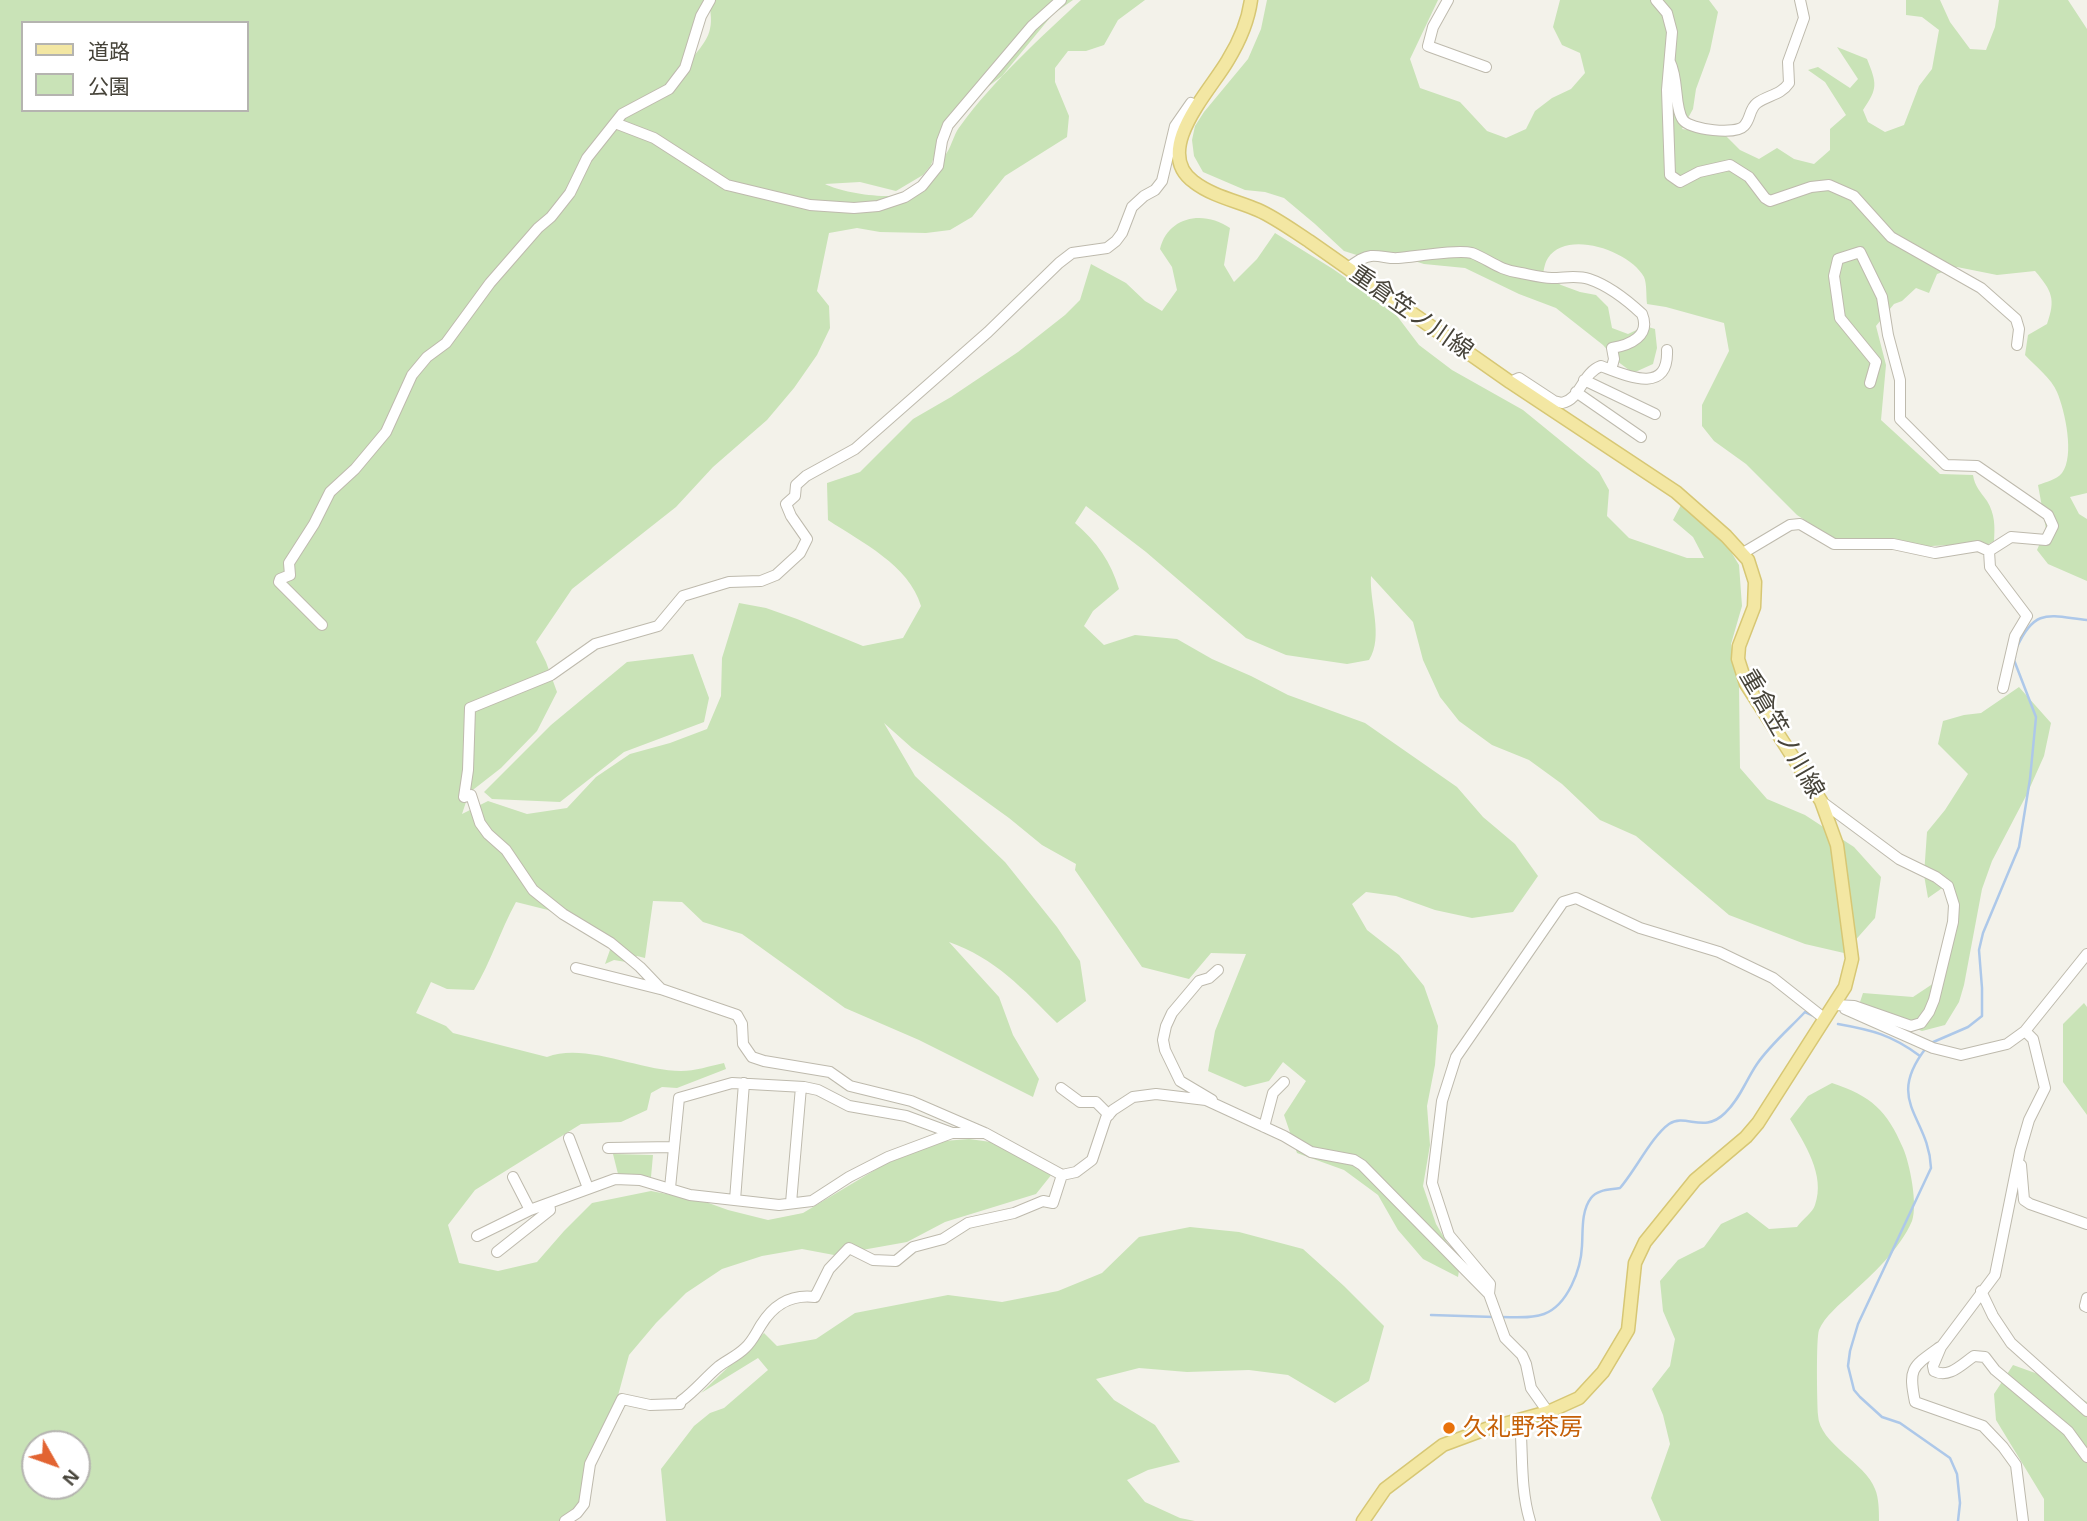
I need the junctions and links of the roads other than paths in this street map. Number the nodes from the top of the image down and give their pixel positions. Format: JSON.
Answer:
{"nodes":[{"id":1,"x":710,"y":0,"type":"edge"},
{"id":2,"x":1061,"y":0,"type":"edge"},
{"id":3,"x":1251,"y":0,"type":"edge"},
{"id":4,"x":1448,"y":0,"type":"edge"},
{"id":5,"x":1656,"y":0,"type":"edge"},
{"id":6,"x":1800,"y":0,"type":"edge"},
{"id":7,"x":1670,"y":62,"type":"junction"},
{"id":8,"x":1486,"y":67,"type":"dead end"},
{"id":9,"x":1197,"y":106,"type":"junction"},
{"id":10,"x":615,"y":123,"type":"junction"},
{"id":11,"x":1348,"y":268,"type":"junction"},
{"id":12,"x":2017,"y":345,"type":"dead end"},
{"id":13,"x":1667,"y":350,"type":"dead end"},
{"id":14,"x":1611,"y":370,"type":"junction"},
{"id":15,"x":1584,"y":380,"type":"junction"},
{"id":16,"x":1510,"y":382,"type":"junction"},
{"id":17,"x":1870,"y":383,"type":"dead end"},
{"id":18,"x":1576,"y":392,"type":"junction"},
{"id":19,"x":1655,"y":414,"type":"dead end"},
{"id":20,"x":1641,"y":438,"type":"dead end"},
{"id":21,"x":1989,"y":551,"type":"junction"},
{"id":22,"x":1743,"y":553,"type":"junction"},
{"id":23,"x":322,"y":625,"type":"dead end"},
{"id":24,"x":2003,"y":688,"type":"dead end"},
{"id":25,"x":1821,"y":801,"type":"junction"},
{"id":26,"x":2087,"y":954,"type":"edge"},
{"id":27,"x":576,"y":968,"type":"dead end"},
{"id":28,"x":1218,"y":970,"type":"dead end"},
{"id":29,"x":661,"y":989,"type":"junction"},
{"id":30,"x":1835,"y":1005,"type":"junction"},
{"id":31,"x":1825,"y":1019,"type":"junction"},
{"id":32,"x":2025,"y":1031,"type":"junction"},
{"id":33,"x":1284,"y":1082,"type":"dead end"},
{"id":34,"x":744,"y":1083,"type":"junction"},
{"id":35,"x":801,"y":1087,"type":"junction"},
{"id":36,"x":1061,"y":1088,"type":"dead end"},
{"id":37,"x":1218,"y":1105,"type":"junction"},
{"id":38,"x":1109,"y":1115,"type":"junction"},
{"id":39,"x":1264,"y":1126,"type":"junction"},
{"id":40,"x":952,"y":1133,"type":"junction"},
{"id":41,"x":985,"y":1133,"type":"junction"},
{"id":42,"x":569,"y":1138,"type":"dead end"},
{"id":43,"x":674,"y":1147,"type":"junction"},
{"id":44,"x":608,"y":1148,"type":"dead end"},
{"id":45,"x":2020,"y":1151,"type":"junction"},
{"id":46,"x":1062,"y":1175,"type":"junction"},
{"id":47,"x":513,"y":1177,"type":"dead end"},
{"id":48,"x":588,"y":1188,"type":"junction"},
{"id":49,"x":670,"y":1188,"type":"junction"},
{"id":50,"x":735,"y":1200,"type":"junction"},
{"id":51,"x":548,"y":1203,"type":"junction"},
{"id":52,"x":791,"y":1203,"type":"junction"},
{"id":53,"x":530,"y":1210,"type":"junction"},
{"id":54,"x":2087,"y":1224,"type":"edge"},
{"id":55,"x":477,"y":1236,"type":"dead end"},
{"id":56,"x":496,"y":1252,"type":"dead end"},
{"id":57,"x":1981,"y":1291,"type":"junction"},
{"id":58,"x":1489,"y":1294,"type":"junction"},
{"id":59,"x":2087,"y":1298,"type":"edge"},
{"id":60,"x":2087,"y":1307,"type":"edge"},
{"id":61,"x":1941,"y":1347,"type":"junction"},
{"id":62,"x":2087,"y":1411,"type":"edge"},
{"id":63,"x":1548,"y":1412,"type":"junction"},
{"id":64,"x":1520,"y":1420,"type":"junction"},
{"id":65,"x":2087,"y":1457,"type":"edge"},
{"id":66,"x":565,"y":1521,"type":"edge"},
{"id":67,"x":1363,"y":1521,"type":"edge"},
{"id":68,"x":1530,"y":1521,"type":"edge"},
{"id":69,"x":2023,"y":1521,"type":"edge"}],
"edges":[{"from":1,"to":10,"type":"street"},
{"from":2,"to":10,"type":"street"},
{"from":3,"to":9,"type":"main road","name":"重倉笠ノ川線"},
{"from":4,"to":8,"type":"street"},
{"from":5,"to":7,"type":"street"},
{"from":6,"to":7,"type":"street"},
{"from":7,"to":12,"type":"street"},
{"from":9,"to":11,"type":"main road","name":"重倉笠ノ川線"},
{"from":9,"to":29,"type":"street"},
{"from":10,"to":23,"type":"street"},
{"from":11,"to":14,"type":"street"},
{"from":11,"to":16,"type":"main road","name":"重倉笠ノ川線"},
{"from":13,"to":14,"type":"street"},
{"from":14,"to":15,"type":"street"},
{"from":15,"to":18,"type":"street"},
{"from":15,"to":19,"type":"street"},
{"from":16,"to":18,"type":"street"},
{"from":16,"to":22,"type":"main road","name":"重倉笠ノ川線"},
{"from":17,"to":21,"type":"street"},
{"from":18,"to":20,"type":"street"},
{"from":21,"to":22,"type":"street"},
{"from":21,"to":24,"type":"street"},
{"from":22,"to":25,"type":"main road","name":"重倉笠ノ川線"},
{"from":25,"to":30,"type":"main road","name":"重倉笠ノ川線"},
{"from":25,"to":30,"type":"street"},
{"from":26,"to":32,"type":"street"},
{"from":27,"to":29,"type":"street"},
{"from":28,"to":37,"type":"street"},
{"from":29,"to":41,"type":"street"},
{"from":30,"to":31,"type":"main road","name":"重倉笠ノ川線"},
{"from":30,"to":32,"type":"street"},
{"from":31,"to":58,"type":"street"},
{"from":31,"to":63,"type":"main road","name":"重倉笠ノ川線"},
{"from":32,"to":45,"type":"street"},
{"from":33,"to":39,"type":"street"},
{"from":34,"to":35,"type":"street"},
{"from":34,"to":43,"type":"street"},
{"from":34,"to":50,"type":"street"},
{"from":35,"to":40,"type":"street"},
{"from":35,"to":52,"type":"street"},
{"from":36,"to":38,"type":"street"},
{"from":37,"to":38,"type":"street"},
{"from":37,"to":39,"type":"street"},
{"from":38,"to":46,"type":"street"},
{"from":39,"to":58,"type":"street"},
{"from":40,"to":41,"type":"street"},
{"from":40,"to":52,"type":"street"},
{"from":41,"to":46,"type":"street"},
{"from":42,"to":48,"type":"street"},
{"from":43,"to":44,"type":"street"},
{"from":43,"to":49,"type":"street"},
{"from":45,"to":54,"type":"street"},
{"from":45,"to":57,"type":"street"},
{"from":46,"to":66,"type":"street"},
{"from":47,"to":53,"type":"street"},
{"from":48,"to":49,"type":"street"},
{"from":48,"to":51,"type":"street"},
{"from":49,"to":50,"type":"street"},
{"from":50,"to":52,"type":"street"},
{"from":51,"to":53,"type":"street"},
{"from":51,"to":56,"type":"street"},
{"from":53,"to":55,"type":"street"},
{"from":57,"to":61,"type":"street"},
{"from":57,"to":62,"type":"street"},
{"from":58,"to":63,"type":"street"},
{"from":59,"to":60,"type":"street"},
{"from":61,"to":65,"type":"street"},
{"from":61,"to":69,"type":"street"},
{"from":63,"to":64,"type":"main road","name":"重倉笠ノ川線"},
{"from":64,"to":67,"type":"main road","name":"重倉笠ノ川線"},
{"from":64,"to":68,"type":"street"}]}
